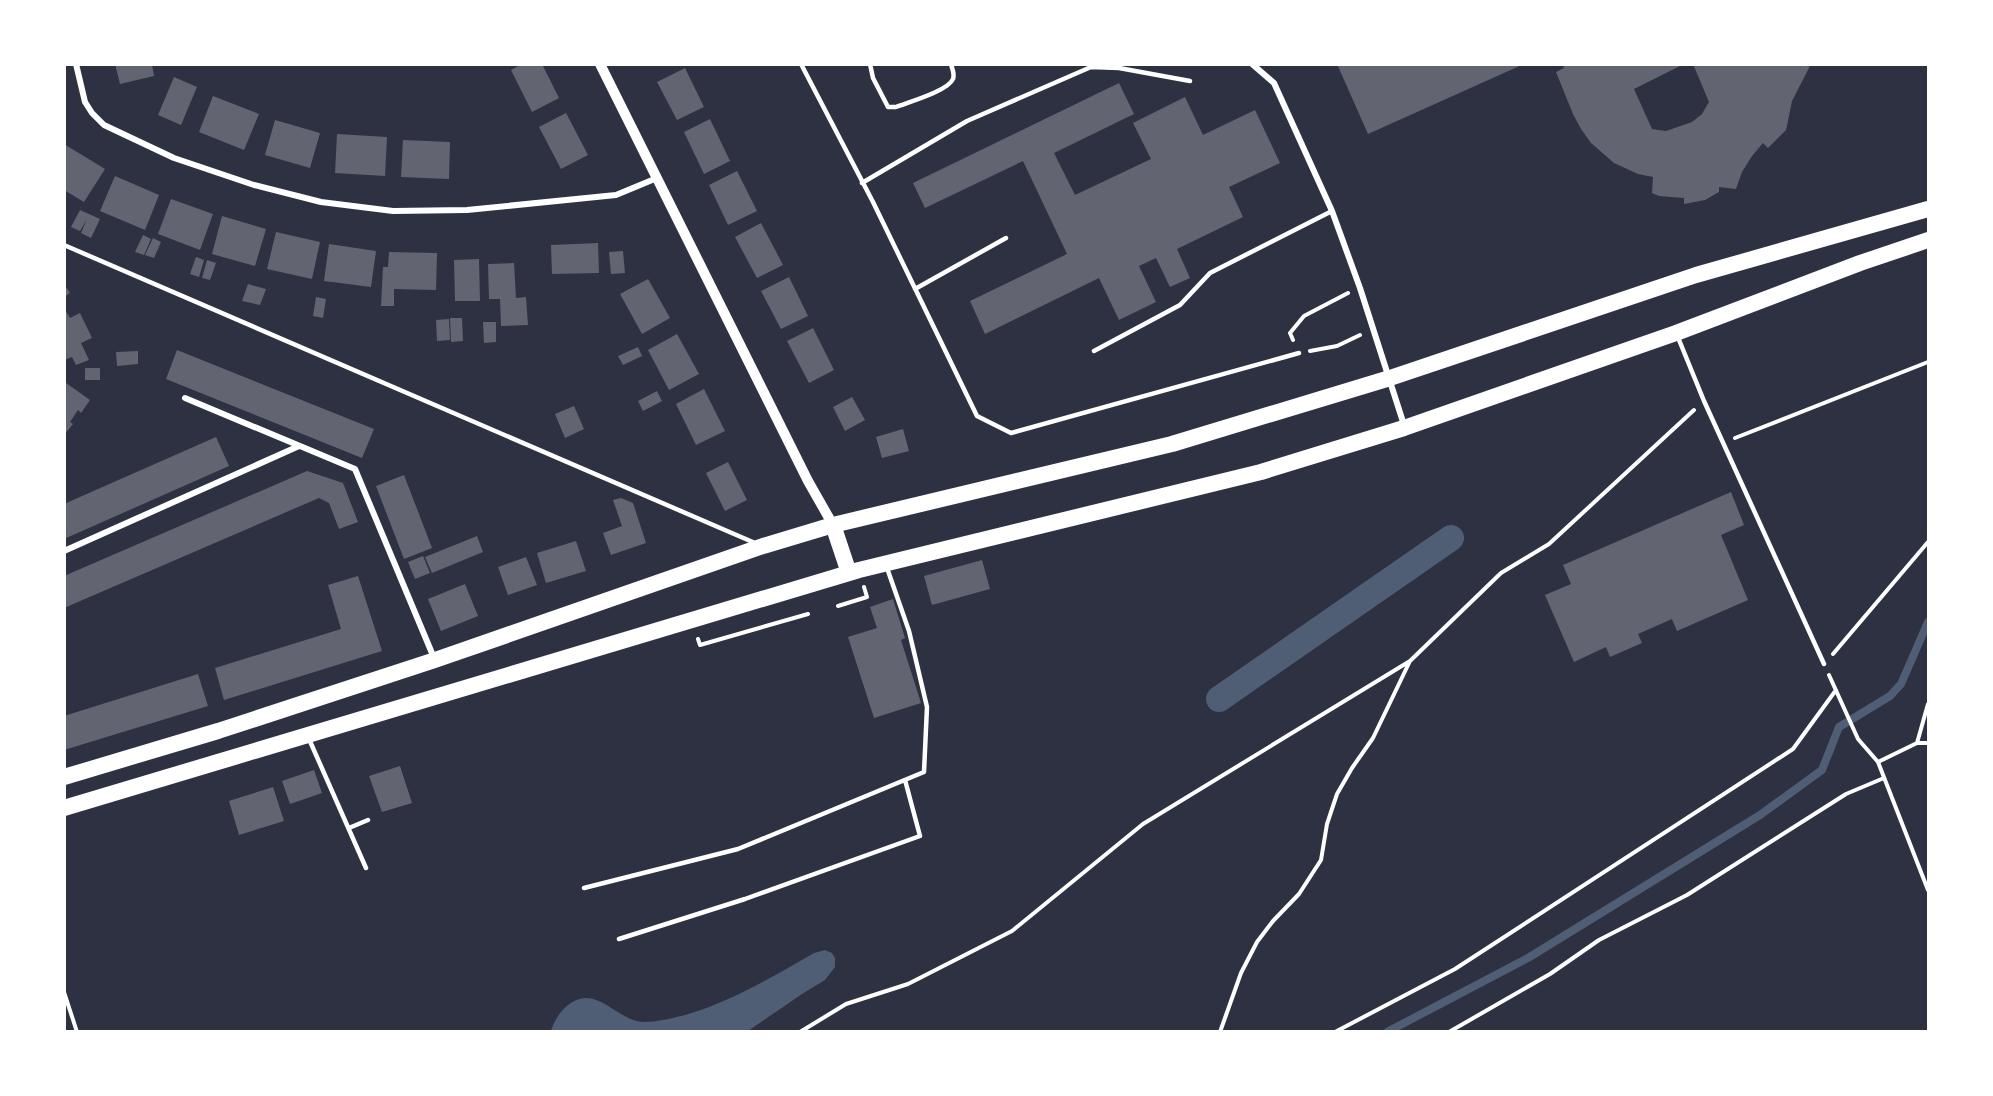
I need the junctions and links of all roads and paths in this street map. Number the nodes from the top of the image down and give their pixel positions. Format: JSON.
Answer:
{"nodes":[{"id":1,"x":76,"y":64,"type":"edge"},
{"id":2,"x":600,"y":64,"type":"edge"},
{"id":3,"x":801,"y":64,"type":"edge"},
{"id":4,"x":870,"y":64,"type":"edge"},
{"id":5,"x":951,"y":64,"type":"edge"},
{"id":6,"x":1252,"y":64,"type":"edge"},
{"id":7,"x":1190,"y":81,"type":"dead end"},
{"id":8,"x":657,"y":178,"type":"junction"},
{"id":9,"x":862,"y":183,"type":"junction"},
{"id":10,"x":1929,"y":209,"type":"edge"},
{"id":11,"x":1332,"y":211,"type":"junction"},
{"id":12,"x":1006,"y":238,"type":"dead end"},
{"id":13,"x":1929,"y":240,"type":"edge"},
{"id":14,"x":64,"y":245,"type":"edge"},
{"id":15,"x":1360,"y":288,"type":"junction"},
{"id":16,"x":915,"y":289,"type":"junction"},
{"id":17,"x":1373,"y":330,"type":"junction"},
{"id":18,"x":1676,"y":333,"type":"junction"},
{"id":19,"x":1094,"y":351,"type":"dead end"},
{"id":20,"x":1299,"y":353,"type":"junction"},
{"id":21,"x":1929,"y":362,"type":"edge"},
{"id":22,"x":1390,"y":378,"type":"junction"},
{"id":23,"x":184,"y":398,"type":"dead end"},
{"id":24,"x":1704,"y":401,"type":"junction"},
{"id":25,"x":1404,"y":428,"type":"junction"},
{"id":26,"x":1723,"y":442,"type":"junction"},
{"id":27,"x":299,"y":446,"type":"junction"},
{"id":28,"x":833,"y":525,"type":"junction"},
{"id":29,"x":1929,"y":542,"type":"edge"},
{"id":30,"x":763,"y":546,"type":"junction"},
{"id":31,"x":64,"y":551,"type":"edge"},
{"id":32,"x":886,"y":564,"type":"junction"},
{"id":33,"x":849,"y":573,"type":"junction"},
{"id":34,"x":867,"y":597,"type":"dead end"},
{"id":35,"x":838,"y":606,"type":"dead end"},
{"id":36,"x":808,"y":614,"type":"dead end"},
{"id":37,"x":691,"y":621,"type":"junction"},
{"id":38,"x":435,"y":660,"type":"junction"},
{"id":39,"x":1410,"y":661,"type":"junction"},
{"id":40,"x":1824,"y":664,"type":"junction"},
{"id":41,"x":1836,"y":690,"type":"junction"},
{"id":42,"x":1929,"y":704,"type":"edge"},
{"id":43,"x":308,"y":736,"type":"junction"},
{"id":44,"x":1917,"y":743,"type":"junction"},
{"id":45,"x":1929,"y":743,"type":"edge"},
{"id":46,"x":1878,"y":762,"type":"junction"},
{"id":47,"x":64,"y":777,"type":"edge"},
{"id":48,"x":1884,"y":778,"type":"junction"},
{"id":49,"x":905,"y":780,"type":"junction"},
{"id":50,"x":64,"y":808,"type":"edge"},
{"id":51,"x":368,"y":820,"type":"dead end"},
{"id":52,"x":349,"y":828,"type":"junction"},
{"id":53,"x":366,"y":868,"type":"dead end"},
{"id":54,"x":584,"y":888,"type":"dead end"},
{"id":55,"x":1929,"y":890,"type":"edge"},
{"id":56,"x":620,"y":939,"type":"dead end"},
{"id":57,"x":64,"y":992,"type":"edge"},
{"id":58,"x":77,"y":1032,"type":"edge"},
{"id":59,"x":800,"y":1032,"type":"edge"},
{"id":60,"x":1220,"y":1032,"type":"edge"},
{"id":61,"x":1335,"y":1032,"type":"edge"},
{"id":62,"x":1449,"y":1032,"type":"edge"}],
"edges":[{"from":1,"to":8,"type":"street"},
{"from":2,"to":8,"type":"street"},
{"from":3,"to":9,"type":"lane"},
{"from":4,"to":5,"type":"lane"},
{"from":6,"to":11,"type":"street"},
{"from":7,"to":9,"type":"lane"},
{"from":8,"to":28,"type":"street"},
{"from":9,"to":16,"type":"lane"},
{"from":10,"to":22,"type":"highway"},
{"from":11,"to":15,"type":"street"},
{"from":11,"to":19,"type":"lane"},
{"from":12,"to":16,"type":"lane"},
{"from":13,"to":18,"type":"highway"},
{"from":14,"to":30,"type":"lane"},
{"from":15,"to":17,"type":"street"},
{"from":15,"to":20,"type":"path"},
{"from":16,"to":20,"type":"lane"},
{"from":17,"to":20,"type":"path"},
{"from":17,"to":22,"type":"street"},
{"from":18,"to":24,"type":"lane"},
{"from":18,"to":25,"type":"highway"},
{"from":21,"to":26,"type":"path"},
{"from":22,"to":25,"type":"street"},
{"from":22,"to":28,"type":"highway"},
{"from":23,"to":27,"type":"street"},
{"from":24,"to":26,"type":"lane"},
{"from":24,"to":39,"type":"path"},
{"from":25,"to":32,"type":"highway"},
{"from":26,"to":40,"type":"lane"},
{"from":27,"to":31,"type":"street"},
{"from":27,"to":38,"type":"street"},
{"from":28,"to":30,"type":"highway"},
{"from":28,"to":33,"type":"highway"},
{"from":29,"to":40,"type":"path"},
{"from":30,"to":38,"type":"highway"},
{"from":32,"to":33,"type":"highway"},
{"from":32,"to":49,"type":"lane"},
{"from":33,"to":37,"type":"highway"},
{"from":34,"to":35,"type":"path"},
{"from":36,"to":37,"type":"path"},
{"from":37,"to":43,"type":"highway"},
{"from":38,"to":47,"type":"highway"},
{"from":39,"to":59,"type":"path"},
{"from":39,"to":60,"type":"path"},
{"from":40,"to":41,"type":"path"},
{"from":41,"to":46,"type":"path"},
{"from":41,"to":61,"type":"path"},
{"from":42,"to":44,"type":"path"},
{"from":43,"to":50,"type":"highway"},
{"from":43,"to":52,"type":"lane"},
{"from":44,"to":45,"type":"path"},
{"from":44,"to":46,"type":"path"},
{"from":46,"to":48,"type":"path"},
{"from":48,"to":55,"type":"path"},
{"from":48,"to":62,"type":"path"},
{"from":49,"to":54,"type":"lane"},
{"from":49,"to":56,"type":"lane"},
{"from":51,"to":52,"type":"lane"},
{"from":52,"to":53,"type":"lane"},
{"from":57,"to":58,"type":"path"}]}
